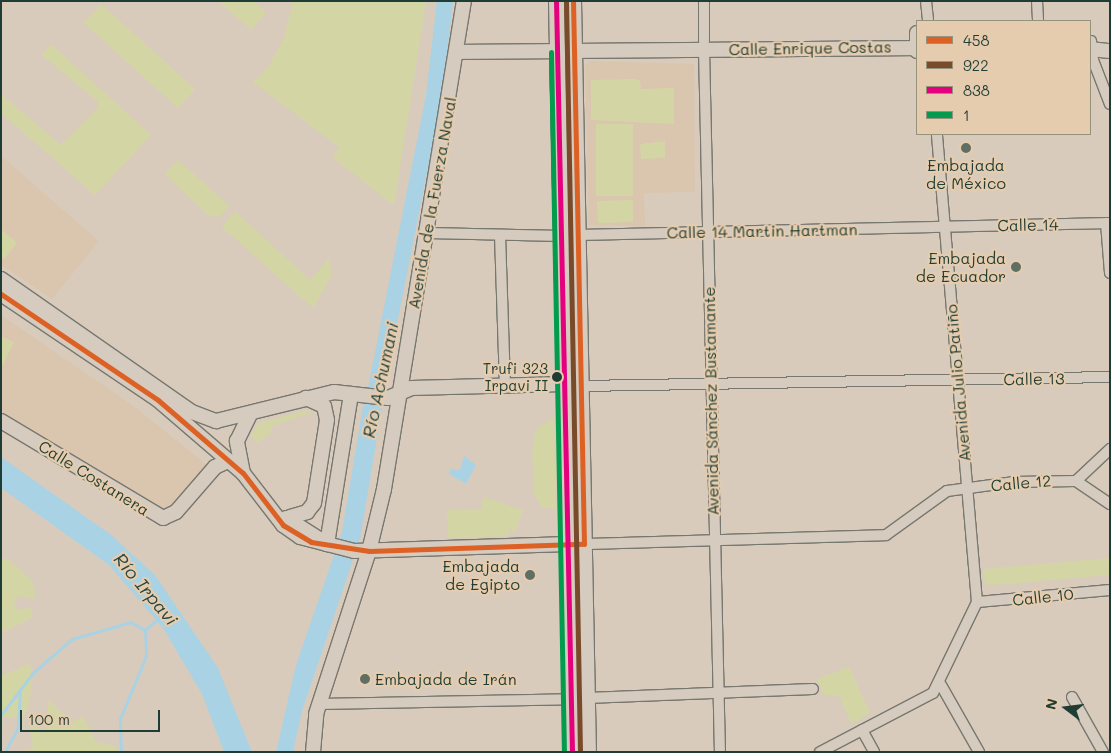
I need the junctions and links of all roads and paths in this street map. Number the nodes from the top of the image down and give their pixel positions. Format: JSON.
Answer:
{"nodes":[{"id":1,"x":464,"y":1,"type":"edge"},
{"id":2,"x":556,"y":1,"type":"edge"},
{"id":3,"x":573,"y":1,"type":"edge"},
{"id":4,"x":704,"y":1,"type":"edge"},
{"id":5,"x":926,"y":1,"type":"edge"},
{"id":6,"x":1037,"y":1,"type":"edge"},
{"id":7,"x":928,"y":20,"type":"edge"},
{"id":8,"x":1038,"y":20,"type":"edge"},
{"id":9,"x":916,"y":43,"type":"edge"},
{"id":10,"x":1110,"y":43,"type":"edge"},
{"id":11,"x":704,"y":45,"type":"junction"},
{"id":12,"x":1091,"y":45,"type":"edge"},
{"id":13,"x":1091,"y":45,"type":"edge"},
{"id":14,"x":459,"y":47,"type":"junction"},
{"id":15,"x":558,"y":47,"type":"junction"},
{"id":16,"x":574,"y":47,"type":"junction"},
{"id":17,"x":1091,"y":48,"type":"edge"},
{"id":18,"x":1110,"y":51,"type":"edge"},
{"id":19,"x":1110,"y":104,"type":"edge"},
{"id":20,"x":937,"y":135,"type":"edge"},
{"id":21,"x":1108,"y":223,"type":"edge"},
{"id":22,"x":945,"y":227,"type":"junction"},
{"id":23,"x":708,"y":232,"type":"junction"},
{"id":24,"x":428,"y":234,"type":"junction"},
{"id":25,"x":500,"y":235,"type":"junction"},
{"id":26,"x":578,"y":235,"type":"junction"},
{"id":27,"x":562,"y":236,"type":"junction"},
{"id":28,"x":1110,"y":273,"type":"edge"},
{"id":29,"x":1,"y":279,"type":"edge"},
{"id":30,"x":10,"y":294,"type":"edge"},
{"id":31,"x":45,"y":314,"type":"junction"},
{"id":32,"x":1110,"y":377,"type":"edge"},
{"id":33,"x":958,"y":381,"type":"junction"},
{"id":34,"x":564,"y":384,"type":"junction"},
{"id":35,"x":711,"y":384,"type":"junction"},
{"id":36,"x":506,"y":385,"type":"junction"},
{"id":37,"x":581,"y":386,"type":"junction"},
{"id":38,"x":357,"y":395,"type":"junction"},
{"id":39,"x":393,"y":396,"type":"junction"},
{"id":40,"x":306,"y":398,"type":"junction"},
{"id":41,"x":250,"y":416,"type":"junction"},
{"id":42,"x":1,"y":421,"type":"edge"},
{"id":43,"x":1110,"y":449,"type":"edge"},
{"id":44,"x":228,"y":461,"type":"junction"},
{"id":45,"x":243,"y":473,"type":"junction"},
{"id":46,"x":1076,"y":481,"type":"junction"},
{"id":47,"x":967,"y":488,"type":"junction"},
{"id":48,"x":1110,"y":504,"type":"edge"},
{"id":49,"x":283,"y":516,"type":"junction"},
{"id":50,"x":714,"y":541,"type":"junction"},
{"id":51,"x":330,"y":544,"type":"junction"},
{"id":52,"x":568,"y":544,"type":"junction"},
{"id":53,"x":584,"y":544,"type":"junction"},
{"id":54,"x":360,"y":555,"type":"junction"},
{"id":55,"x":1110,"y":590,"type":"edge"},
{"id":56,"x":977,"y":602,"type":"junction"},
{"id":57,"x":941,"y":685,"type":"junction"},
{"id":58,"x":813,"y":689,"type":"dead end"},
{"id":59,"x":719,"y":695,"type":"junction"},
{"id":60,"x":1072,"y":697,"type":"dead end"},
{"id":61,"x":587,"y":698,"type":"junction"},
{"id":62,"x":570,"y":699,"type":"junction"},
{"id":63,"x":319,"y":704,"type":"junction"},
{"id":64,"x":862,"y":730,"type":"junction"},
{"id":65,"x":313,"y":752,"type":"edge"},
{"id":66,"x":572,"y":752,"type":"edge"},
{"id":67,"x":588,"y":752,"type":"edge"},
{"id":68,"x":720,"y":752,"type":"edge"},
{"id":69,"x":820,"y":752,"type":"edge"},
{"id":70,"x":874,"y":752,"type":"edge"},
{"id":71,"x":979,"y":752,"type":"edge"},
{"id":72,"x":1103,"y":752,"type":"edge"}],
"edges":[{"from":1,"to":14,"type":"main road","name":"Avenida de la Fuerza Naval"},
{"from":2,"to":15,"type":"main road"},
{"from":3,"to":16,"type":"main road"},
{"from":4,"to":11,"type":"street","name":"Avenida Sánchez Bustamante"},
{"from":5,"to":7,"type":"street"},
{"from":6,"to":8,"type":"street"},
{"from":9,"to":11,"type":"main road","name":"Calle Enrique Costas"},
{"from":10,"to":12,"type":"main road"},
{"from":11,"to":16,"type":"main road","name":"Calle Enrique Costas"},
{"from":11,"to":23,"type":"street","name":"Avenida Sánchez Bustamante"},
{"from":13,"to":18,"type":"main road"},
{"from":14,"to":15,"type":"main road"},
{"from":14,"to":24,"type":"main road","name":"Avenida de la Fuerza Naval"},
{"from":15,"to":16,"type":"main road"},
{"from":15,"to":27,"type":"main road"},
{"from":16,"to":26,"type":"main road"},
{"from":17,"to":19,"type":"street"},
{"from":20,"to":22,"type":"street","name":"Avenida Julio Patiño"},
{"from":21,"to":22,"type":"street","name":"Calle 14"},
{"from":21,"to":28,"type":"street"},
{"from":22,"to":23,"type":"street","name":"Calle 14 Martin Hartman"},
{"from":22,"to":33,"type":"street","name":"Avenida Julio Patiño"},
{"from":23,"to":26,"type":"street","name":"Calle 14 Martin Hartman"},
{"from":23,"to":35,"type":"street","name":"Avenida Sánchez Bustamante"},
{"from":24,"to":25,"type":"street"},
{"from":24,"to":39,"type":"main road","name":"Avenida de la Fuerza Naval"},
{"from":25,"to":27,"type":"street"},
{"from":25,"to":36,"type":"street"},
{"from":26,"to":37,"type":"main road"},
{"from":27,"to":34,"type":"main road"},
{"from":29,"to":30,"type":"main road"},
{"from":30,"to":31,"type":"main road"},
{"from":31,"to":41,"type":"main road"},
{"from":31,"to":44,"type":"main road"},
{"from":32,"to":33,"type":"street","name":"Calle 13"},
{"from":33,"to":35,"type":"street","name":"Calle 13"},
{"from":33,"to":47,"type":"street","name":"Avenida Julio Patiño"},
{"from":34,"to":36,"type":"main road"},
{"from":34,"to":37,"type":"main road"},
{"from":34,"to":52,"type":"main road"},
{"from":35,"to":37,"type":"street","name":"Calle 13"},
{"from":35,"to":50,"type":"street","name":"Avenida Sánchez Bustamante"},
{"from":36,"to":39,"type":"main road"},
{"from":37,"to":53,"type":"main road"},
{"from":38,"to":39,"type":"main road"},
{"from":38,"to":40,"type":"main road"},
{"from":38,"to":51,"type":"main road"},
{"from":39,"to":54,"type":"main road","name":"Avenida de la Fuerza Naval"},
{"from":40,"to":41,"type":"main road"},
{"from":40,"to":49,"type":"main road"},
{"from":41,"to":45,"type":"main road"},
{"from":42,"to":44,"type":"main road","name":"Calle Costanera"},
{"from":43,"to":46,"type":"street"},
{"from":44,"to":45,"type":"main road"},
{"from":45,"to":49,"type":"main road"},
{"from":46,"to":47,"type":"street","name":"Calle 12"},
{"from":46,"to":48,"type":"street"},
{"from":47,"to":50,"type":"street","name":"Calle 12"},
{"from":47,"to":56,"type":"street","name":"Avenida Julio Patiño"},
{"from":49,"to":51,"type":"main road"},
{"from":50,"to":53,"type":"street","name":"Calle 12"},
{"from":50,"to":59,"type":"street","name":"Avenida Sánchez Bustamante"},
{"from":51,"to":54,"type":"main road"},
{"from":52,"to":53,"type":"main road"},
{"from":52,"to":54,"type":"main road"},
{"from":52,"to":62,"type":"main road"},
{"from":53,"to":61,"type":"main road"},
{"from":54,"to":63,"type":"main road","name":"Avenida de la Fuerza Naval"},
{"from":55,"to":56,"type":"street","name":"Calle 10"},
{"from":56,"to":57,"type":"street"},
{"from":57,"to":64,"type":"street"},
{"from":57,"to":71,"type":"street"},
{"from":58,"to":59,"type":"street"},
{"from":59,"to":61,"type":"street"},
{"from":59,"to":68,"type":"street","name":"Avenida Sánchez Bustamante"},
{"from":60,"to":72,"type":"street"},
{"from":61,"to":67,"type":"main road"},
{"from":62,"to":63,"type":"street"},
{"from":62,"to":66,"type":"main road"},
{"from":63,"to":65,"type":"main road","name":"Avenida de la Fuerza Naval"},
{"from":64,"to":69,"type":"street"},
{"from":64,"to":70,"type":"street"}]}
